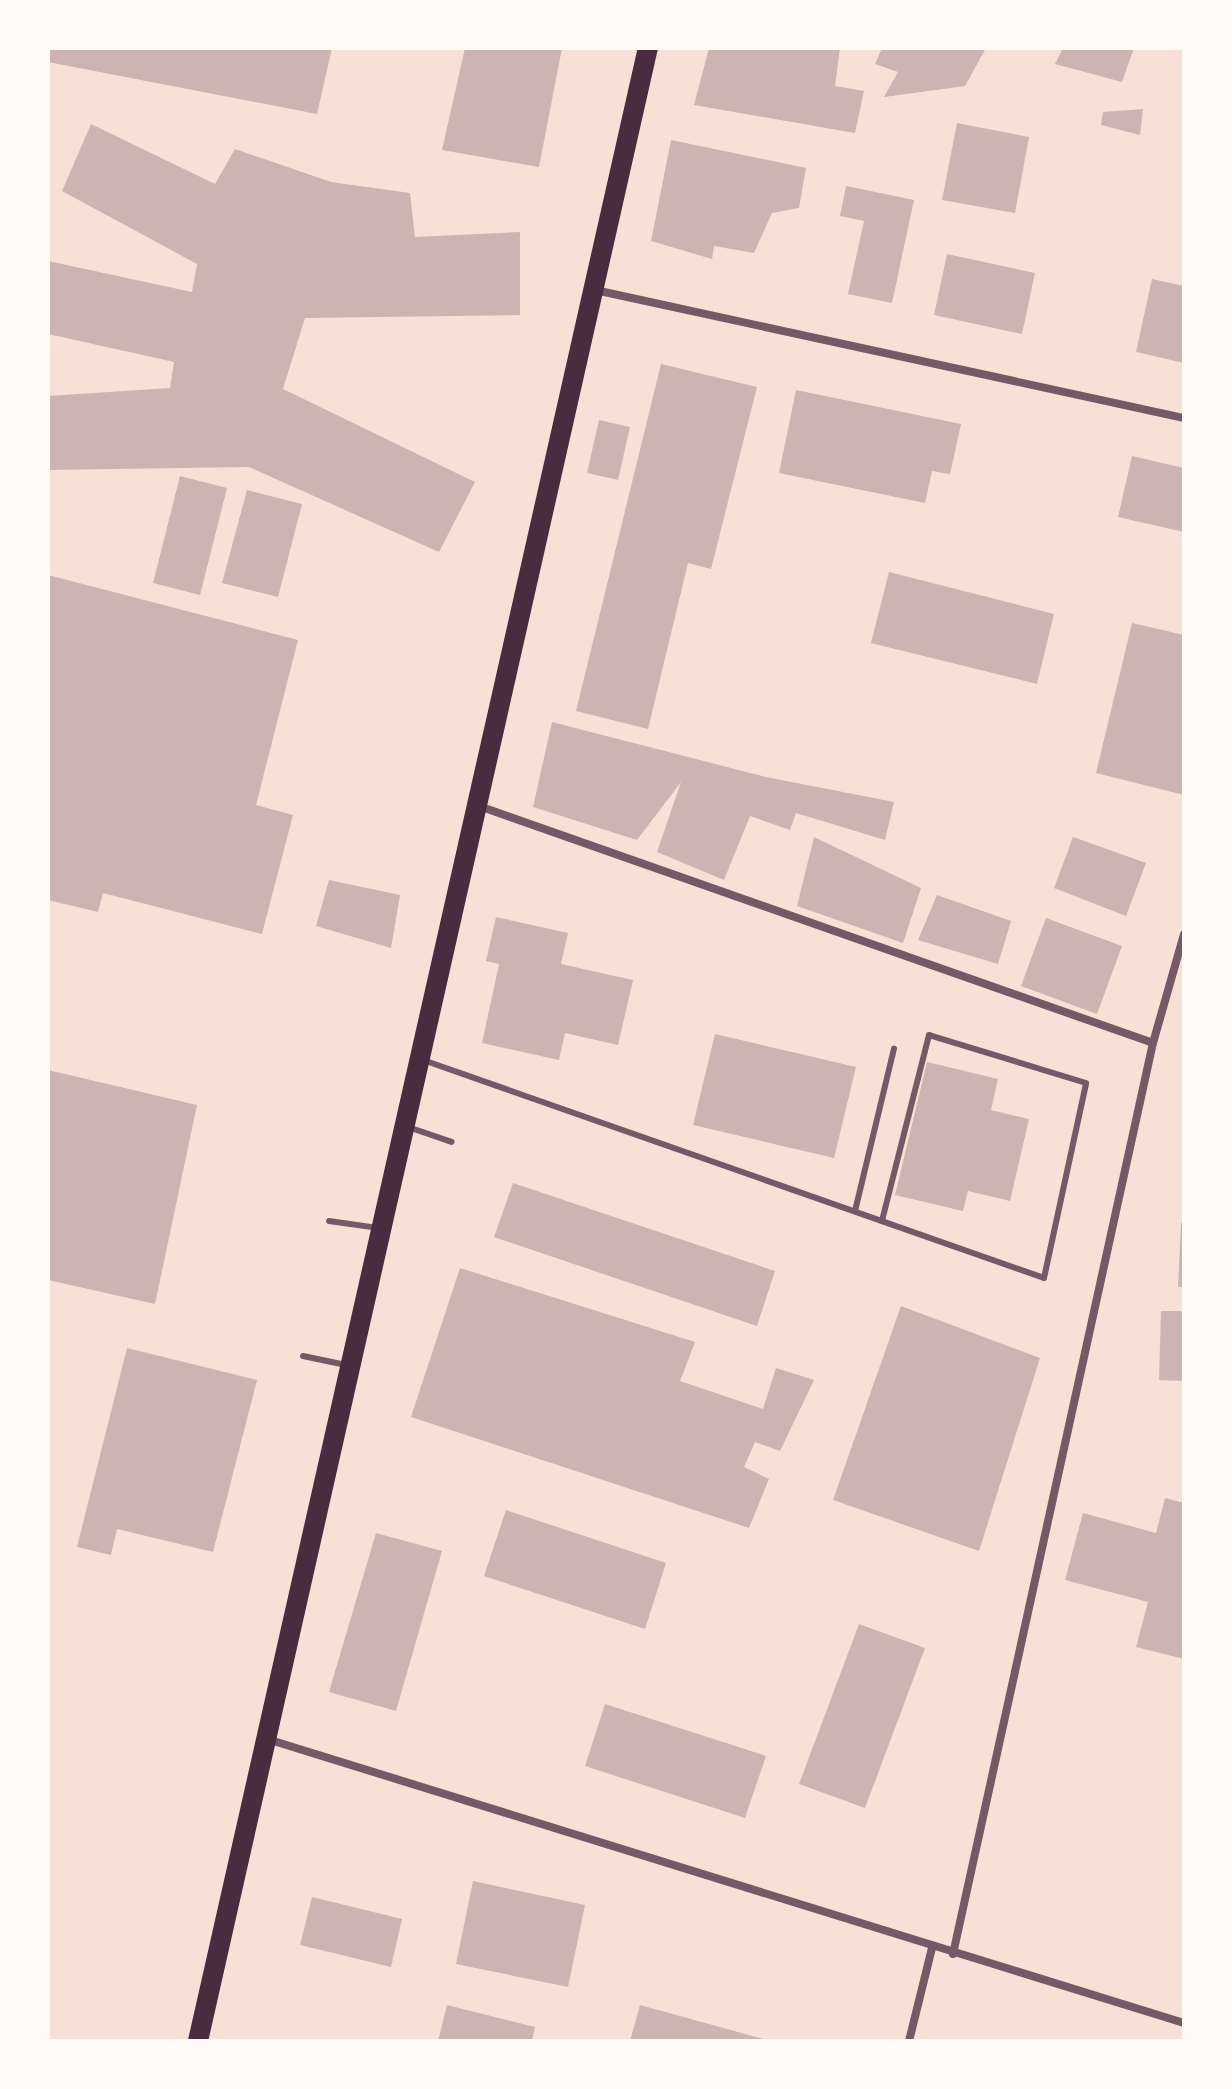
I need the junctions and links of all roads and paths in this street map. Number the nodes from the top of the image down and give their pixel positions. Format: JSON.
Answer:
{"nodes":[{"id":1,"x":648,"y":48,"type":"edge"},
{"id":2,"x":593,"y":289,"type":"junction"},
{"id":3,"x":1184,"y":418,"type":"edge"},
{"id":4,"x":476,"y":805,"type":"junction"},
{"id":5,"x":1184,"y":934,"type":"edge"},
{"id":6,"x":1153,"y":1043,"type":"junction"},
{"id":7,"x":894,"y":1049,"type":"dead end"},
{"id":8,"x":419,"y":1059,"type":"junction"},
{"id":9,"x":405,"y":1125,"type":"junction"},
{"id":10,"x":452,"y":1142,"type":"dead end"},
{"id":11,"x":855,"y":1211,"type":"junction"},
{"id":12,"x":329,"y":1221,"type":"dead end"},
{"id":13,"x":882,"y":1221,"type":"junction"},
{"id":14,"x":382,"y":1228,"type":"junction"},
{"id":15,"x":303,"y":1356,"type":"dead end"},
{"id":16,"x":351,"y":1366,"type":"junction"},
{"id":17,"x":266,"y":1739,"type":"junction"},
{"id":18,"x":932,"y":1948,"type":"junction"},
{"id":19,"x":953,"y":1954,"type":"junction"},
{"id":20,"x":1184,"y":2023,"type":"edge"},
{"id":21,"x":198,"y":2041,"type":"edge"},
{"id":22,"x":909,"y":2041,"type":"edge"}],
"edges":[{"from":1,"to":2,"type":"main road"},
{"from":2,"to":3,"type":"street"},
{"from":2,"to":4,"type":"main road"},
{"from":4,"to":6,"type":"street"},
{"from":4,"to":8,"type":"main road"},
{"from":5,"to":6,"type":"street"},
{"from":6,"to":19,"type":"street"},
{"from":7,"to":11,"type":"lane"},
{"from":8,"to":9,"type":"main road"},
{"from":8,"to":11,"type":"lane"},
{"from":9,"to":10,"type":"lane"},
{"from":9,"to":14,"type":"main road"},
{"from":11,"to":13,"type":"lane"},
{"from":12,"to":14,"type":"lane"},
{"from":13,"to":13,"type":"lane"},
{"from":14,"to":16,"type":"main road"},
{"from":15,"to":16,"type":"lane"},
{"from":16,"to":17,"type":"main road"},
{"from":17,"to":18,"type":"street"},
{"from":17,"to":21,"type":"main road"},
{"from":18,"to":19,"type":"street"},
{"from":18,"to":22,"type":"street"},
{"from":19,"to":20,"type":"street"}]}
